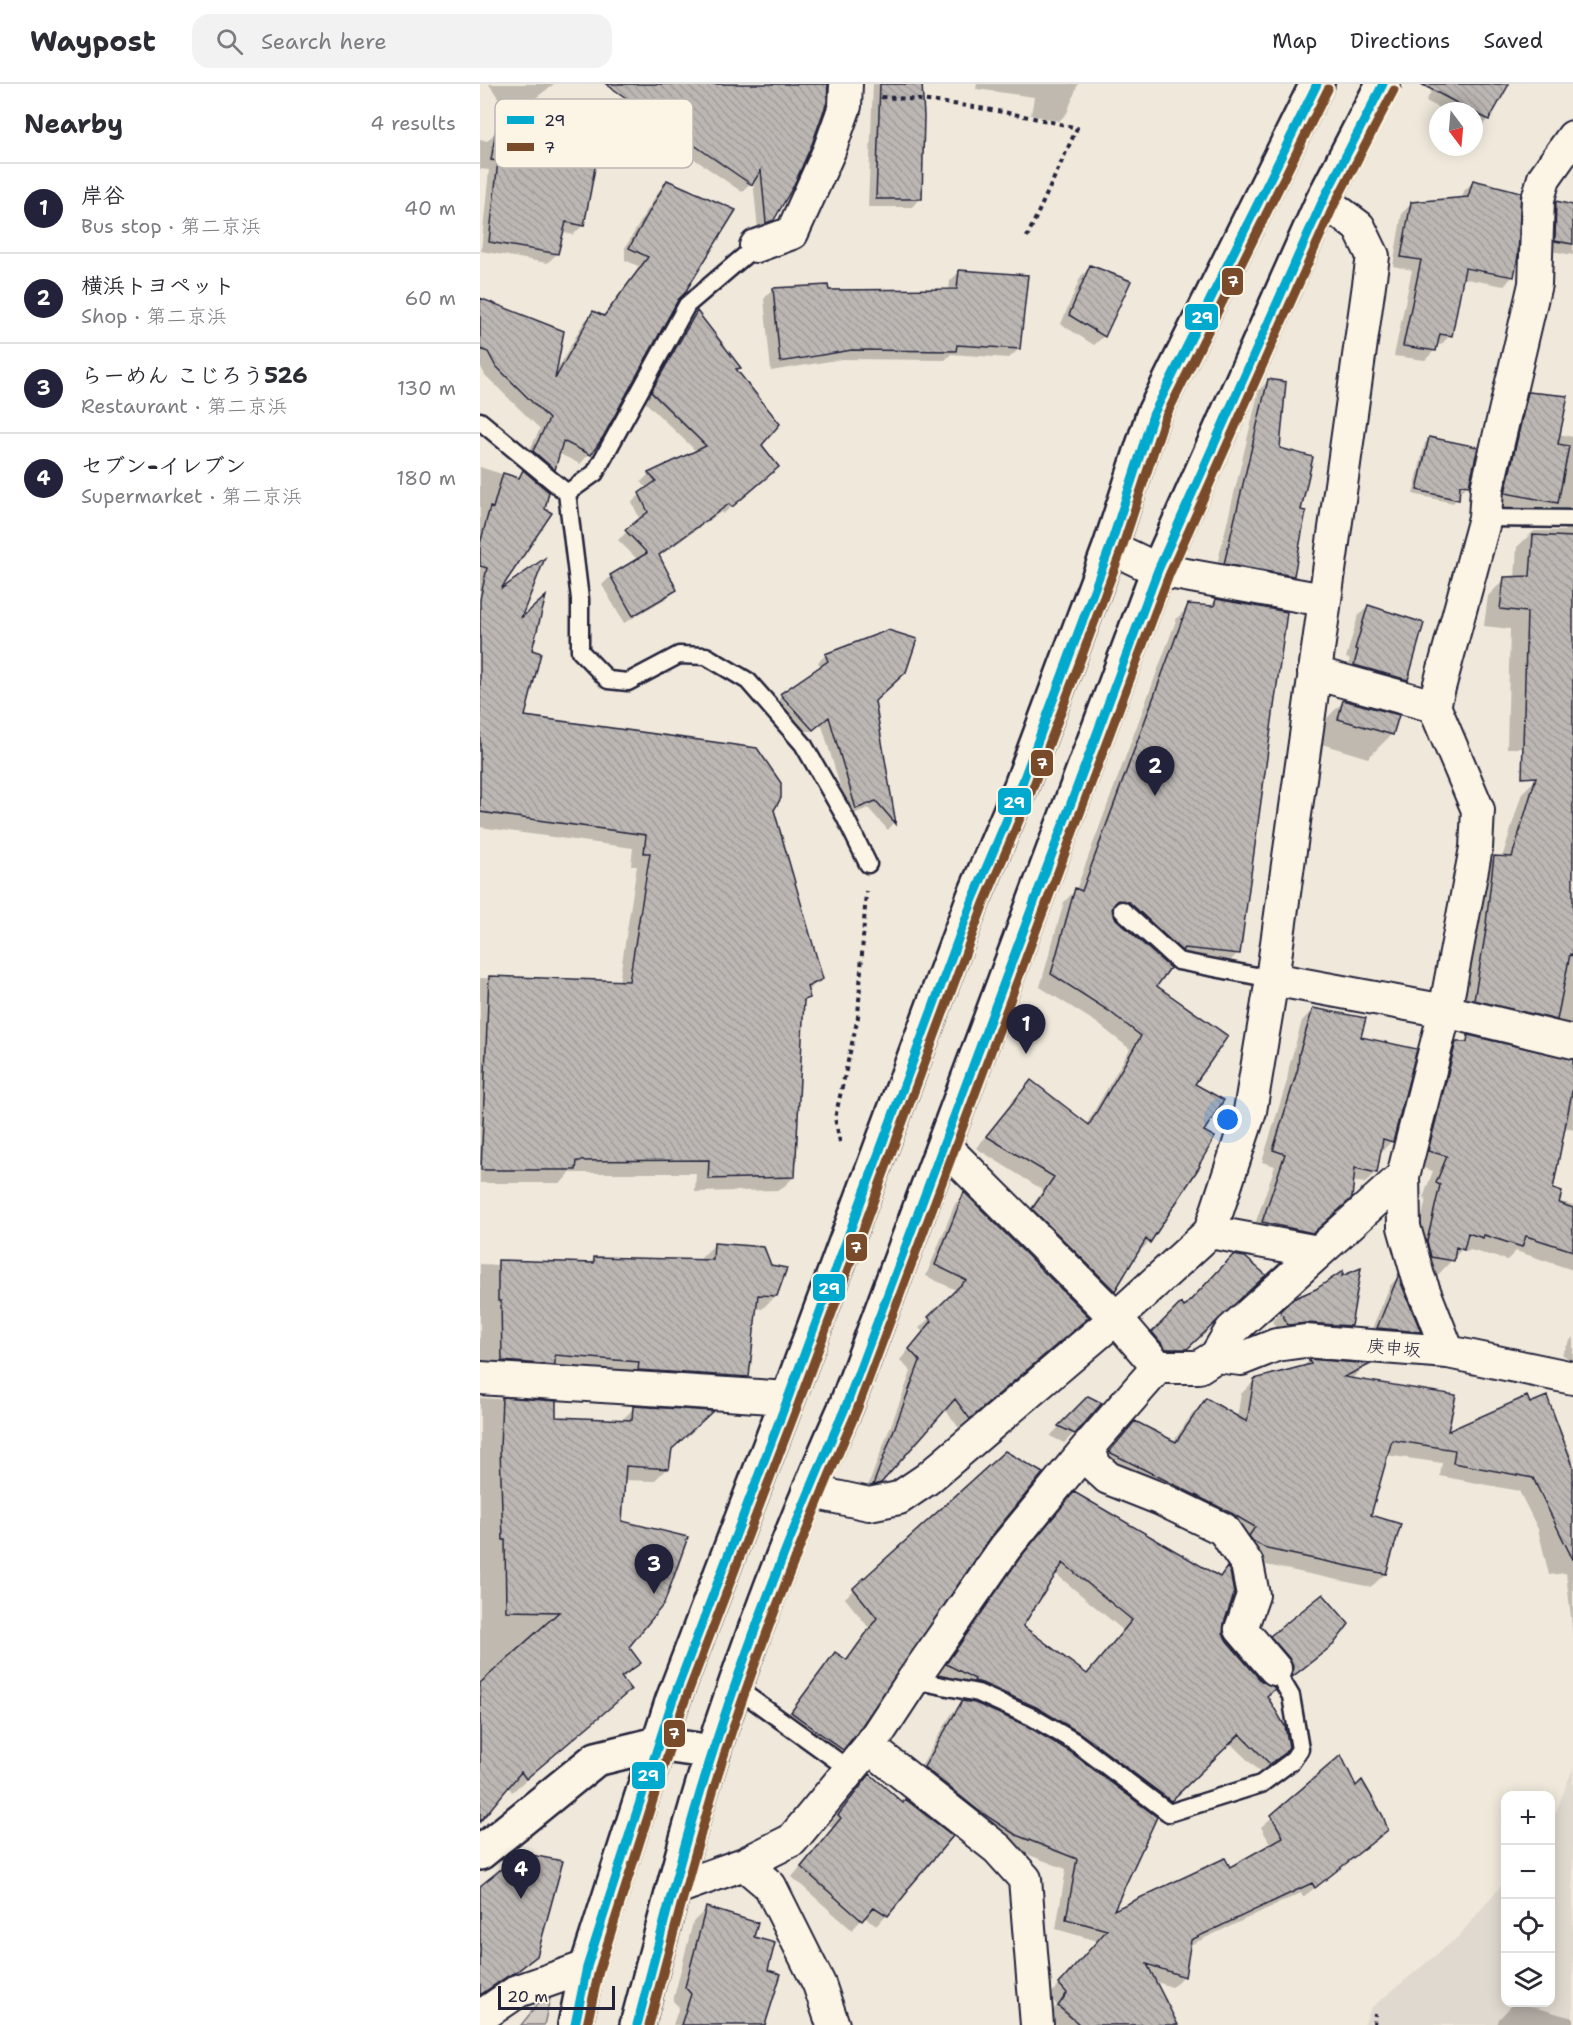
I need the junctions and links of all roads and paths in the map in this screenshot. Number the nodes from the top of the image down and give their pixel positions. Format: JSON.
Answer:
{"nodes":[{"id":1,"x":1317,"y":84,"type":"edge"},
{"id":2,"x":1383,"y":84,"type":"edge"},
{"id":3,"x":845,"y":89,"type":"edge"},
{"id":4,"x":1573,"y":137,"type":"edge"},
{"id":5,"x":1323,"y":200,"type":"junction"},
{"id":6,"x":1027,"y":237,"type":"dead end"},
{"id":7,"x":756,"y":246,"type":"joint"},
{"id":8,"x":480,"y":421,"type":"edge"},
{"id":9,"x":567,"y":493,"type":"junction"},
{"id":10,"x":1485,"y":518,"type":"junction"},
{"id":11,"x":1573,"y":519,"type":"edge"},
{"id":12,"x":1110,"y":547,"type":"junction"},
{"id":13,"x":1158,"y":570,"type":"junction"},
{"id":14,"x":1324,"y":600,"type":"junction"},
{"id":15,"x":1314,"y":674,"type":"junction"},
{"id":16,"x":1434,"y":706,"type":"junction"},
{"id":17,"x":867,"y":864,"type":"joint"},
{"id":18,"x":1122,"y":910,"type":"dead end"},
{"id":19,"x":1272,"y":979,"type":"junction"},
{"id":20,"x":1444,"y":1011,"type":"junction"},
{"id":21,"x":1573,"y":1042,"type":"edge"},
{"id":22,"x":840,"y":1142,"type":"dead end"},
{"id":23,"x":944,"y":1146,"type":"junction"},
{"id":24,"x":1403,"y":1176,"type":"junction"},
{"id":25,"x":1210,"y":1232,"type":"junction"},
{"id":26,"x":1318,"y":1252,"type":"junction"},
{"id":27,"x":1116,"y":1318,"type":"junction"},
{"id":28,"x":1448,"y":1352,"type":"junction"},
{"id":29,"x":1216,"y":1356,"type":"junction"},
{"id":30,"x":1158,"y":1367,"type":"junction"},
{"id":31,"x":480,"y":1377,"type":"edge"},
{"id":32,"x":1573,"y":1378,"type":"edge"},
{"id":33,"x":789,"y":1398,"type":"junction"},
{"id":34,"x":1088,"y":1447,"type":"junction"},
{"id":35,"x":808,"y":1491,"type":"junction"},
{"id":36,"x":1275,"y":1669,"type":"joint"},
{"id":37,"x":913,"y":1680,"type":"junction"},
{"id":38,"x":735,"y":1687,"type":"junction"},
{"id":39,"x":657,"y":1744,"type":"junction"},
{"id":40,"x":713,"y":1752,"type":"junction"},
{"id":41,"x":859,"y":1759,"type":"junction"},
{"id":42,"x":480,"y":1853,"type":"edge"},
{"id":43,"x":744,"y":1864,"type":"junction"},
{"id":44,"x":674,"y":1889,"type":"junction"},
{"id":45,"x":586,"y":1967,"type":"junction"},
{"id":46,"x":1375,"y":2014,"type":"dead end"},
{"id":47,"x":480,"y":2017,"type":"edge"},
{"id":48,"x":575,"y":2025,"type":"edge"},
{"id":49,"x":637,"y":2025,"type":"edge"},
{"id":50,"x":833,"y":2025,"type":"edge"},
{"id":51,"x":1037,"y":2025,"type":"edge"},
{"id":52,"x":1374,"y":2025,"type":"edge"}],
"edges":[{"from":1,"to":12,"type":"main road"},
{"from":2,"to":5,"type":"main road"},
{"from":3,"to":6,"type":"path"},
{"from":3,"to":7,"type":"street"},
{"from":4,"to":10,"type":"street"},
{"from":5,"to":13,"type":"main road"},
{"from":5,"to":14,"type":"street"},
{"from":7,"to":9,"type":"lane"},
{"from":8,"to":9,"type":"lane"},
{"from":9,"to":17,"type":"lane"},
{"from":10,"to":11,"type":"lane"},
{"from":10,"to":16,"type":"street"},
{"from":12,"to":13,"type":"street"},
{"from":12,"to":33,"type":"main road"},
{"from":13,"to":14,"type":"street"},
{"from":13,"to":23,"type":"main road"},
{"from":14,"to":15,"type":"street"},
{"from":15,"to":16,"type":"street"},
{"from":15,"to":19,"type":"street"},
{"from":16,"to":20,"type":"street"},
{"from":17,"to":22,"type":"path"},
{"from":18,"to":19,"type":"lane"},
{"from":19,"to":20,"type":"street"},
{"from":19,"to":25,"type":"street"},
{"from":20,"to":21,"type":"street"},
{"from":20,"to":24,"type":"street"},
{"from":23,"to":27,"type":"street"},
{"from":23,"to":35,"type":"main road"},
{"from":24,"to":26,"type":"street"},
{"from":24,"to":28,"type":"street"},
{"from":25,"to":26,"type":"street"},
{"from":25,"to":27,"type":"street"},
{"from":26,"to":29,"type":"street"},
{"from":27,"to":30,"type":"street"},
{"from":27,"to":35,"type":"street"},
{"from":28,"to":29,"type":"street","name":"庚申坂"},
{"from":28,"to":32,"type":"street","name":"庚申坂"},
{"from":29,"to":30,"type":"street"},
{"from":30,"to":34,"type":"street"},
{"from":31,"to":33,"type":"street"},
{"from":33,"to":39,"type":"main road"},
{"from":34,"to":36,"type":"street"},
{"from":34,"to":37,"type":"street"},
{"from":35,"to":38,"type":"main road"},
{"from":36,"to":37,"type":"lane"},
{"from":37,"to":41,"type":"street"},
{"from":38,"to":40,"type":"main road"},
{"from":38,"to":41,"type":"lane"},
{"from":39,"to":40,"type":"main road"},
{"from":39,"to":42,"type":"main road"},
{"from":39,"to":45,"type":"main road"},
{"from":40,"to":44,"type":"main road"},
{"from":41,"to":43,"type":"street"},
{"from":41,"to":51,"type":"street"},
{"from":43,"to":44,"type":"street"},
{"from":43,"to":50,"type":"street"},
{"from":44,"to":49,"type":"main road"},
{"from":45,"to":47,"type":"street"},
{"from":45,"to":48,"type":"main road"},
{"from":46,"to":52,"type":"path"}]}
